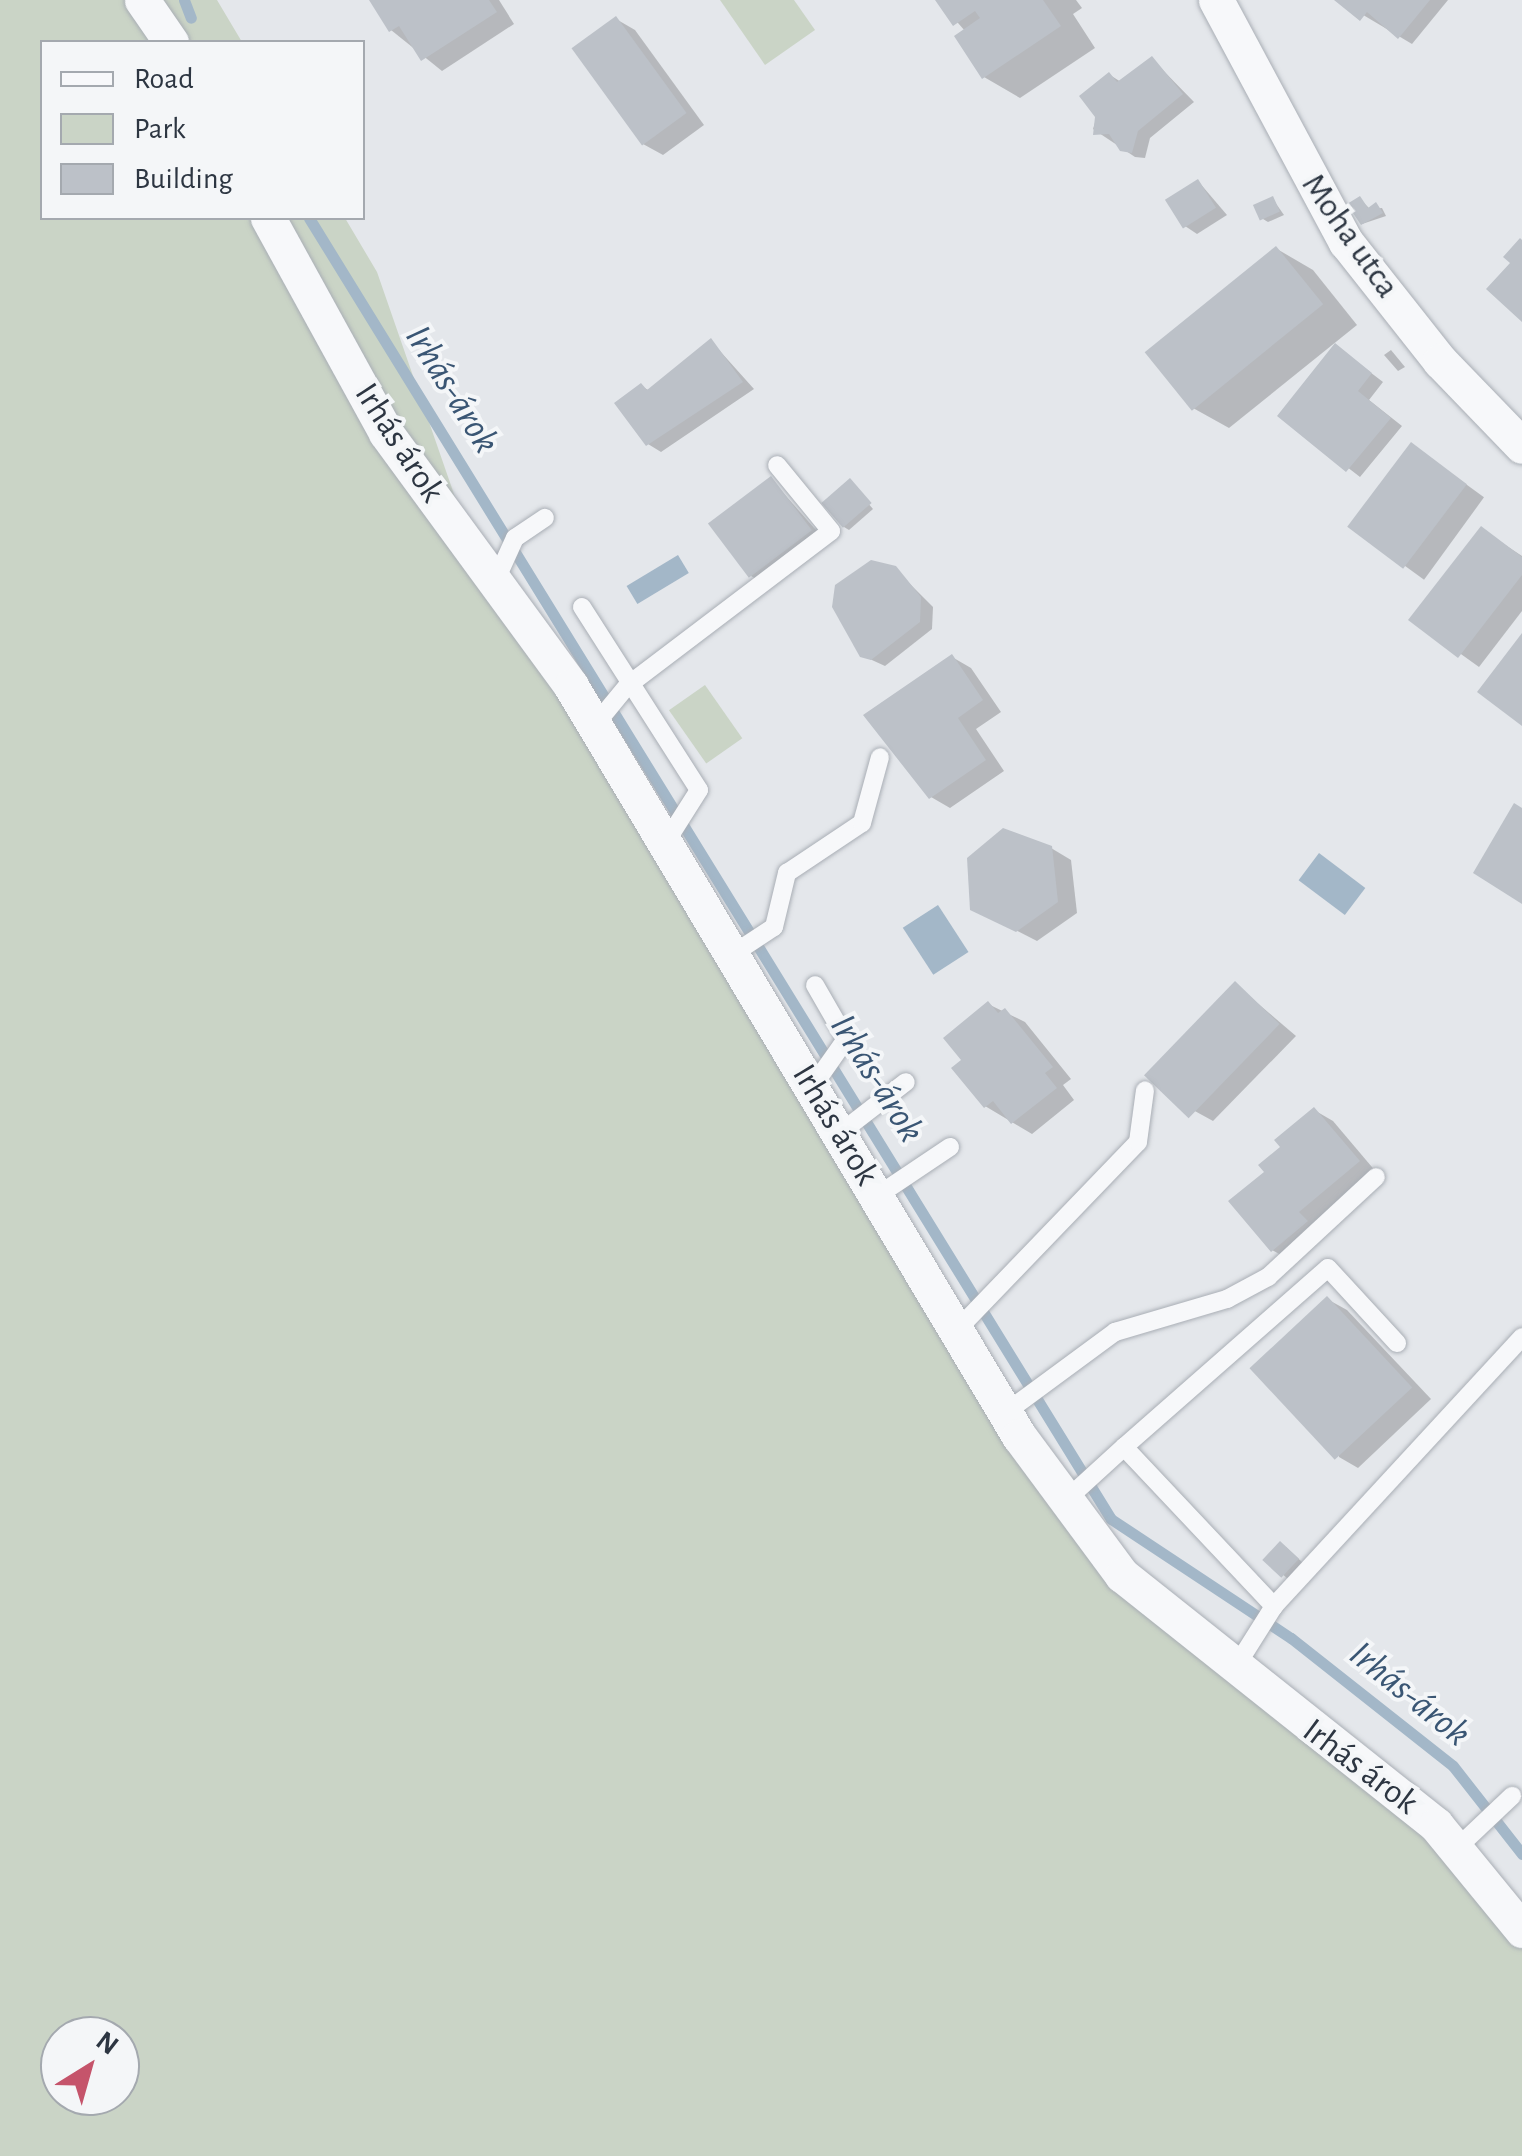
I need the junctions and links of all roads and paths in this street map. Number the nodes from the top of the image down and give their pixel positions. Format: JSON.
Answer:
{"nodes":[{"id":1,"x":142,"y":0,"type":"edge"},
{"id":2,"x":1216,"y":0,"type":"edge"},
{"id":3,"x":169,"y":40,"type":"edge"},
{"id":4,"x":269,"y":220,"type":"edge"},
{"id":5,"x":1522,"y":446,"type":"edge"},
{"id":6,"x":777,"y":466,"type":"dead end"},
{"id":7,"x":545,"y":518,"type":"dead end"},
{"id":8,"x":495,"y":582,"type":"junction"},
{"id":9,"x":582,"y":607,"type":"dead end"},
{"id":10,"x":628,"y":686,"type":"junction"},
{"id":11,"x":595,"y":726,"type":"junction"},
{"id":12,"x":880,"y":757,"type":"dead end"},
{"id":13,"x":666,"y":842,"type":"junction"},
{"id":14,"x":733,"y":954,"type":"junction"},
{"id":15,"x":816,"y":985,"type":"dead end"},
{"id":16,"x":906,"y":1082,"type":"dead end"},
{"id":17,"x":813,"y":1086,"type":"junction"},
{"id":18,"x":1145,"y":1090,"type":"dead end"},
{"id":19,"x":840,"y":1133,"type":"junction"},
{"id":20,"x":950,"y":1147,"type":"dead end"},
{"id":21,"x":1376,"y":1177,"type":"dead end"},
{"id":22,"x":877,"y":1196,"type":"junction"},
{"id":23,"x":957,"y":1330,"type":"junction"},
{"id":24,"x":1522,"y":1336,"type":"edge"},
{"id":25,"x":1397,"y":1343,"type":"dead end"},
{"id":26,"x":1005,"y":1413,"type":"junction"},
{"id":27,"x":1124,"y":1447,"type":"junction"},
{"id":28,"x":1066,"y":1500,"type":"junction"},
{"id":29,"x":1274,"y":1606,"type":"junction"},
{"id":30,"x":1235,"y":1669,"type":"junction"},
{"id":31,"x":1512,"y":1796,"type":"dead end"},
{"id":32,"x":1457,"y":1848,"type":"junction"},
{"id":33,"x":1522,"y":1930,"type":"edge"}],
"edges":[{"from":1,"to":3,"type":"street"},
{"from":2,"to":5,"type":"street","name":"Moha utca"},
{"from":4,"to":8,"type":"street","name":"Irhás árok"},
{"from":6,"to":10,"type":"lane"},
{"from":7,"to":8,"type":"lane"},
{"from":8,"to":11,"type":"street","name":"Irhás árok"},
{"from":9,"to":10,"type":"lane"},
{"from":10,"to":11,"type":"lane"},
{"from":10,"to":13,"type":"lane"},
{"from":11,"to":13,"type":"street","name":"Irhás árok"},
{"from":12,"to":14,"type":"lane"},
{"from":13,"to":14,"type":"street","name":"Irhás árok"},
{"from":14,"to":17,"type":"street","name":"Irhás árok"},
{"from":15,"to":17,"type":"lane"},
{"from":16,"to":19,"type":"lane"},
{"from":17,"to":19,"type":"street","name":"Irhás árok"},
{"from":18,"to":23,"type":"lane"},
{"from":19,"to":22,"type":"street","name":"Irhás árok"},
{"from":20,"to":22,"type":"lane"},
{"from":21,"to":26,"type":"lane"},
{"from":22,"to":23,"type":"street","name":"Irhás árok"},
{"from":23,"to":26,"type":"street","name":"Irhás árok"},
{"from":24,"to":29,"type":"lane"},
{"from":25,"to":27,"type":"lane"},
{"from":26,"to":28,"type":"street","name":"Irhás árok"},
{"from":27,"to":28,"type":"lane"},
{"from":27,"to":29,"type":"lane"},
{"from":28,"to":30,"type":"street","name":"Irhás árok"},
{"from":29,"to":30,"type":"lane"},
{"from":30,"to":32,"type":"street","name":"Irhás árok"},
{"from":31,"to":32,"type":"lane"},
{"from":32,"to":33,"type":"street","name":"Irhás árok"}]}
